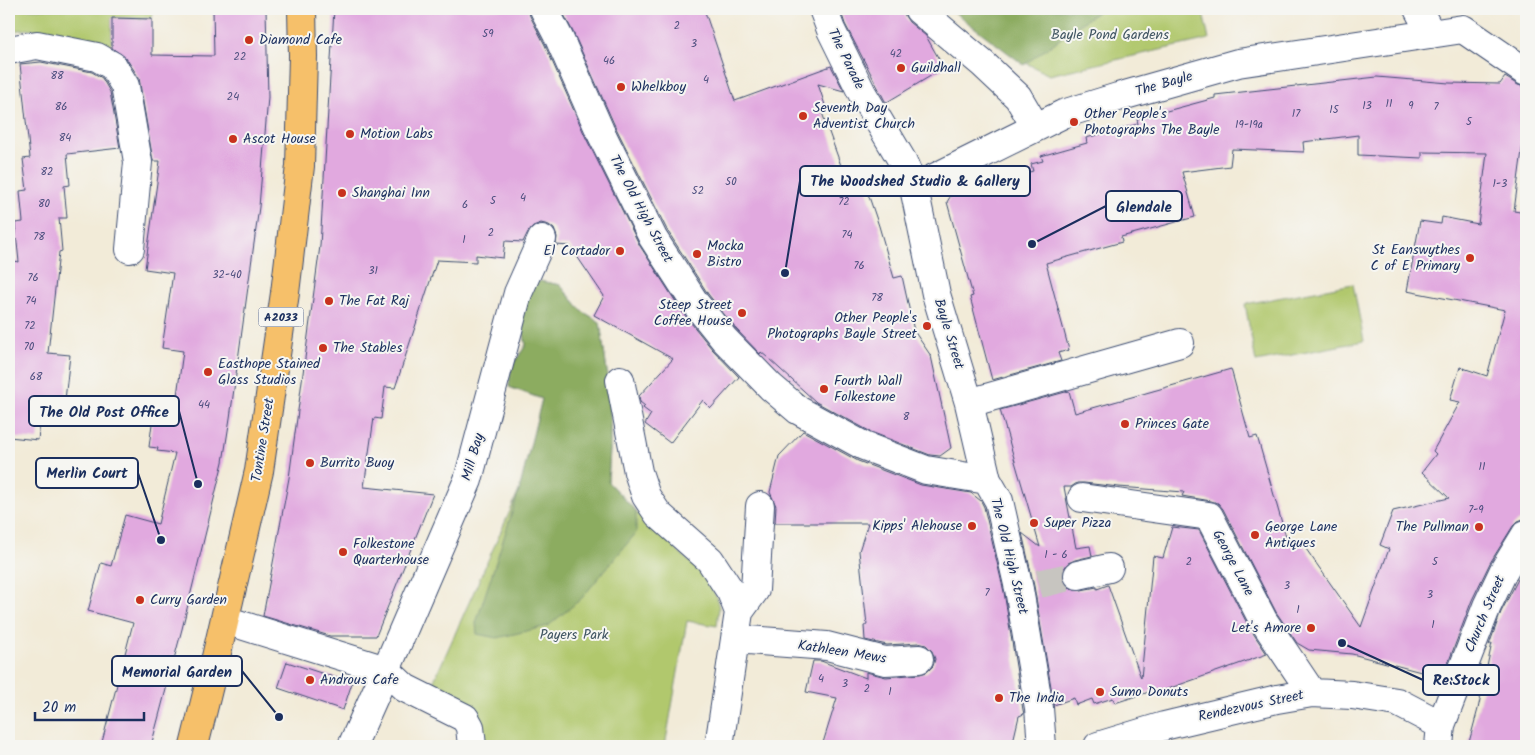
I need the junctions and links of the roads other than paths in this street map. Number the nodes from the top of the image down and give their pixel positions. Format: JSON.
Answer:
{"nodes":[{"id":1,"x":302,"y":9,"type":"edge"},
{"id":2,"x":544,"y":9,"type":"edge"},
{"id":3,"x":823,"y":9,"type":"edge"},
{"id":4,"x":1418,"y":9,"type":"edge"},
{"id":5,"x":919,"y":10,"type":"dead end"},
{"id":6,"x":1462,"y":19,"type":"edge"},
{"id":7,"x":1431,"y":34,"type":"junction"},
{"id":8,"x":9,"y":50,"type":"edge"},
{"id":9,"x":1526,"y":72,"type":"edge"},
{"id":10,"x":1035,"y":126,"type":"junction"},
{"id":11,"x":914,"y":188,"type":"junction"},
{"id":12,"x":542,"y":239,"type":"dead end"},
{"id":13,"x":130,"y":249,"type":"dead end"},
{"id":14,"x":1180,"y":343,"type":"dead end"},
{"id":15,"x":620,"y":380,"type":"dead end"},
{"id":16,"x":969,"y":403,"type":"junction"},
{"id":17,"x":987,"y":480,"type":"junction"},
{"id":18,"x":1082,"y":498,"type":"dead end"},
{"id":19,"x":760,"y":506,"type":"dead end"},
{"id":20,"x":1526,"y":534,"type":"edge"},
{"id":21,"x":1109,"y":568,"type":"dead end"},
{"id":22,"x":1078,"y":575,"type":"tunnel mouth"},
{"id":23,"x":739,"y":612,"type":"junction"},
{"id":24,"x":224,"y":620,"type":"junction"},
{"id":25,"x":735,"y":639,"type":"junction"},
{"id":26,"x":919,"y":660,"type":"dead end"},
{"id":27,"x":386,"y":670,"type":"junction"},
{"id":28,"x":1312,"y":693,"type":"junction"},
{"id":29,"x":1440,"y":736,"type":"edge"},
{"id":30,"x":194,"y":746,"type":"edge"},
{"id":31,"x":352,"y":746,"type":"edge"},
{"id":32,"x":472,"y":746,"type":"edge"},
{"id":33,"x":718,"y":746,"type":"edge"},
{"id":34,"x":1042,"y":746,"type":"edge"},
{"id":35,"x":1098,"y":746,"type":"edge"}],
"edges":[{"from":1,"to":24,"type":"main road","name":"Tontine Street","number":"A2033"},
{"from":2,"to":17,"type":"street","name":"The Old High Street"},
{"from":3,"to":11,"type":"street","name":"The Parade"},
{"from":4,"to":7,"type":"street"},
{"from":5,"to":10,"type":"street"},
{"from":6,"to":7,"type":"street","name":"The Bayle"},
{"from":6,"to":9,"type":"street","name":"The Bayle"},
{"from":7,"to":10,"type":"street","name":"The Bayle"},
{"from":8,"to":13,"type":"street"},
{"from":10,"to":11,"type":"street","name":"The Bayle"},
{"from":11,"to":16,"type":"street","name":"Bayle Street"},
{"from":12,"to":27,"type":"street","name":"Mill Bay"},
{"from":14,"to":16,"type":"street"},
{"from":15,"to":23,"type":"street"},
{"from":16,"to":17,"type":"street","name":"Bayle Street"},
{"from":17,"to":34,"type":"street","name":"The Old High Street"},
{"from":18,"to":28,"type":"street","name":"George Lane"},
{"from":19,"to":23,"type":"street"},
{"from":20,"to":29,"type":"street","name":"Church Street"},
{"from":21,"to":22,"type":"street"},
{"from":23,"to":25,"type":"street"},
{"from":24,"to":27,"type":"street"},
{"from":24,"to":30,"type":"main road","name":"Tontine Street","number":"A2033"},
{"from":25,"to":26,"type":"street","name":"Kathleen Mews"},
{"from":25,"to":33,"type":"street"},
{"from":27,"to":31,"type":"street","name":"Mill Bay"},
{"from":27,"to":32,"type":"street"},
{"from":28,"to":29,"type":"street","name":"Rendezvous Street"},
{"from":28,"to":35,"type":"street","name":"Rendezvous Street"}]}
